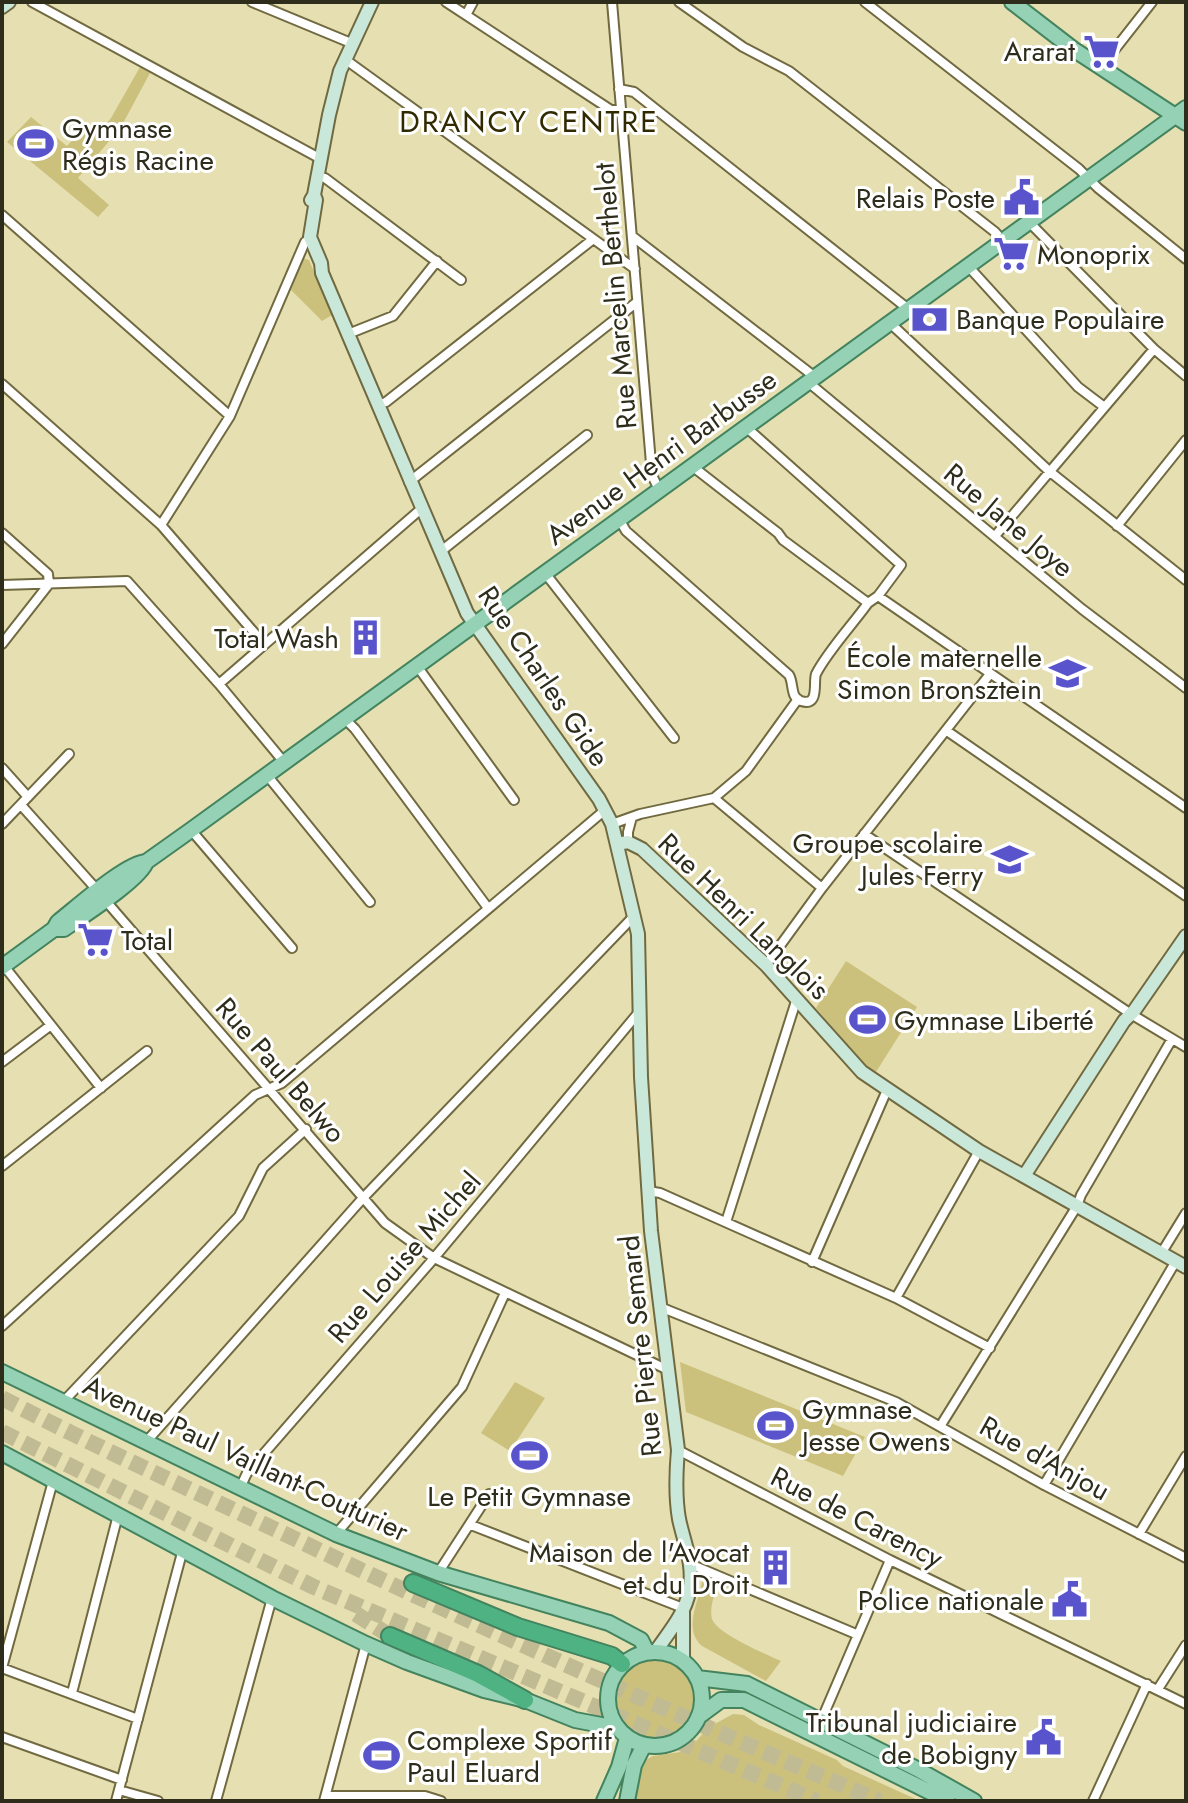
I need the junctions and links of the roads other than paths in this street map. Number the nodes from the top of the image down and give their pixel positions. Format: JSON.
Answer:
{"nodes":[{"id":1,"x":9,"y":2,"type":"edge"},
{"id":2,"x":32,"y":2,"type":"edge"},
{"id":3,"x":252,"y":2,"type":"edge"},
{"id":4,"x":372,"y":2,"type":"edge"},
{"id":5,"x":446,"y":2,"type":"edge"},
{"id":6,"x":473,"y":2,"type":"edge"},
{"id":7,"x":612,"y":2,"type":"edge"},
{"id":8,"x":679,"y":2,"type":"edge"},
{"id":9,"x":698,"y":2,"type":"edge"},
{"id":10,"x":865,"y":2,"type":"edge"},
{"id":11,"x":1012,"y":2,"type":"edge"},
{"id":12,"x":1152,"y":2,"type":"edge"},
{"id":13,"x":2,"y":7,"type":"edge"},
{"id":14,"x":691,"y":11,"type":"junction"},
{"id":15,"x":466,"y":15,"type":"junction"},
{"id":16,"x":351,"y":43,"type":"junction"},
{"id":17,"x":346,"y":60,"type":"junction"},
{"id":18,"x":1101,"y":67,"type":"junction"},
{"id":19,"x":619,"y":89,"type":"junction"},
{"id":20,"x":621,"y":110,"type":"junction"},
{"id":21,"x":1183,"y":115,"type":"edge"},
{"id":22,"x":321,"y":159,"type":"junction"},
{"id":23,"x":318,"y":176,"type":"junction"},
{"id":24,"x":1088,"y":179,"type":"junction"},
{"id":25,"x":2,"y":215,"type":"edge"},
{"id":26,"x":1029,"y":222,"type":"junction"},
{"id":27,"x":632,"y":236,"type":"junction"},
{"id":28,"x":308,"y":239,"type":"junction"},
{"id":29,"x":592,"y":240,"type":"junction"},
{"id":30,"x":1003,"y":241,"type":"junction"},
{"id":31,"x":1186,"y":259,"type":"edge"},
{"id":32,"x":437,"y":261,"type":"junction"},
{"id":33,"x":968,"y":266,"type":"junction"},
{"id":34,"x":635,"y":269,"type":"junction"},
{"id":35,"x":461,"y":280,"type":"dead end"},
{"id":36,"x":637,"y":302,"type":"junction"},
{"id":37,"x":907,"y":308,"type":"junction"},
{"id":38,"x":890,"y":323,"type":"junction"},
{"id":39,"x":348,"y":334,"type":"junction"},
{"id":40,"x":1154,"y":349,"type":"junction"},
{"id":41,"x":1186,"y":376,"type":"edge"},
{"id":42,"x":812,"y":380,"type":"junction"},
{"id":43,"x":2,"y":384,"type":"edge"},
{"id":44,"x":380,"y":404,"type":"junction"},
{"id":45,"x":1103,"y":406,"type":"junction"},
{"id":46,"x":230,"y":416,"type":"junction"},
{"id":47,"x":747,"y":428,"type":"junction"},
{"id":48,"x":587,"y":435,"type":"dead end"},
{"id":49,"x":1186,"y":440,"type":"edge"},
{"id":50,"x":691,"y":466,"type":"junction"},
{"id":51,"x":1049,"y":471,"type":"junction"},
{"id":52,"x":409,"y":482,"type":"junction"},
{"id":53,"x":659,"y":490,"type":"junction"},
{"id":54,"x":421,"y":509,"type":"junction"},
{"id":55,"x":619,"y":519,"type":"junction"},
{"id":56,"x":161,"y":525,"type":"junction"},
{"id":57,"x":1117,"y":526,"type":"junction"},
{"id":58,"x":2,"y":533,"type":"edge"},
{"id":59,"x":995,"y":536,"type":"junction"},
{"id":60,"x":440,"y":552,"type":"junction"},
{"id":61,"x":545,"y":573,"type":"junction"},
{"id":62,"x":1186,"y":580,"type":"edge"},
{"id":63,"x":49,"y":584,"type":"junction"},
{"id":64,"x":2,"y":585,"type":"edge"},
{"id":65,"x":878,"y":596,"type":"junction"},
{"id":66,"x":868,"y":603,"type":"junction"},
{"id":67,"x":474,"y":624,"type":"junction"},
{"id":68,"x":2,"y":644,"type":"edge"},
{"id":69,"x":264,"y":644,"type":"junction"},
{"id":70,"x":417,"y":666,"type":"junction"},
{"id":71,"x":990,"y":674,"type":"junction"},
{"id":72,"x":219,"y":684,"type":"junction"},
{"id":73,"x":1186,"y":688,"type":"edge"},
{"id":74,"x":798,"y":699,"type":"junction"},
{"id":75,"x":344,"y":718,"type":"junction"},
{"id":76,"x":947,"y":731,"type":"junction"},
{"id":77,"x":674,"y":738,"type":"dead end"},
{"id":78,"x":69,"y":754,"type":"dead end"},
{"id":79,"x":283,"y":761,"type":"junction"},
{"id":80,"x":2,"y":768,"type":"edge"},
{"id":81,"x":266,"y":774,"type":"junction"},
{"id":82,"x":714,"y":798,"type":"junction"},
{"id":83,"x":514,"y":800,"type":"dead end"},
{"id":84,"x":24,"y":801,"type":"junction"},
{"id":85,"x":1186,"y":808,"type":"edge"},
{"id":86,"x":605,"y":810,"type":"junction"},
{"id":87,"x":632,"y":817,"type":"junction"},
{"id":88,"x":2,"y":824,"type":"edge"},
{"id":89,"x":612,"y":824,"type":"junction"},
{"id":90,"x":191,"y":830,"type":"junction"},
{"id":91,"x":864,"y":834,"type":"junction"},
{"id":92,"x":623,"y":843,"type":"junction"},
{"id":93,"x":822,"y":888,"type":"junction"},
{"id":94,"x":101,"y":895,"type":"junction"},
{"id":95,"x":1186,"y":896,"type":"edge"},
{"id":96,"x":370,"y":902,"type":"dead end"},
{"id":97,"x":488,"y":908,"type":"junction"},
{"id":98,"x":635,"y":915,"type":"junction"},
{"id":99,"x":1186,"y":936,"type":"edge"},
{"id":100,"x":292,"y":948,"type":"dead end"},
{"id":101,"x":766,"y":965,"type":"junction"},
{"id":102,"x":3,"y":967,"type":"edge"},
{"id":103,"x":797,"y":998,"type":"junction"},
{"id":104,"x":640,"y":1011,"type":"junction"},
{"id":105,"x":1131,"y":1014,"type":"junction"},
{"id":106,"x":51,"y":1025,"type":"junction"},
{"id":107,"x":1172,"y":1039,"type":"junction"},
{"id":108,"x":1186,"y":1047,"type":"edge"},
{"id":109,"x":147,"y":1051,"type":"dead end"},
{"id":110,"x":2,"y":1062,"type":"edge"},
{"id":111,"x":641,"y":1077,"type":"joint"},
{"id":112,"x":101,"y":1088,"type":"junction"},
{"id":113,"x":269,"y":1089,"type":"junction"},
{"id":114,"x":887,"y":1090,"type":"junction"},
{"id":115,"x":306,"y":1129,"type":"junction"},
{"id":116,"x":979,"y":1151,"type":"junction"},
{"id":117,"x":2,"y":1166,"type":"edge"},
{"id":118,"x":1024,"y":1176,"type":"junction"},
{"id":119,"x":648,"y":1191,"type":"junction"},
{"id":120,"x":363,"y":1198,"type":"junction"},
{"id":121,"x":1077,"y":1206,"type":"junction"},
{"id":122,"x":1186,"y":1213,"type":"edge"},
{"id":123,"x":726,"y":1222,"type":"junction"},
{"id":124,"x":1162,"y":1252,"type":"junction"},
{"id":125,"x":434,"y":1258,"type":"junction"},
{"id":126,"x":812,"y":1262,"type":"junction"},
{"id":127,"x":1181,"y":1264,"type":"edge"},
{"id":128,"x":505,"y":1293,"type":"junction"},
{"id":129,"x":896,"y":1298,"type":"junction"},
{"id":130,"x":660,"y":1307,"type":"junction"},
{"id":131,"x":2,"y":1326,"type":"edge"},
{"id":132,"x":990,"y":1348,"type":"junction"},
{"id":133,"x":669,"y":1371,"type":"junction"},
{"id":134,"x":2,"y":1372,"type":"edge"},
{"id":135,"x":63,"y":1402,"type":"junction"},
{"id":136,"x":941,"y":1425,"type":"junction"},
{"id":137,"x":146,"y":1442,"type":"junction"},
{"id":138,"x":678,"y":1450,"type":"junction"},
{"id":139,"x":2,"y":1453,"type":"edge"},
{"id":140,"x":1186,"y":1456,"type":"edge"},
{"id":141,"x":53,"y":1481,"type":"junction"},
{"id":142,"x":1044,"y":1485,"type":"junction"},
{"id":143,"x":239,"y":1489,"type":"junction"},
{"id":144,"x":489,"y":1494,"type":"dead end"},
{"id":145,"x":118,"y":1515,"type":"junction"},
{"id":146,"x":471,"y":1525,"type":"junction"},
{"id":147,"x":336,"y":1534,"type":"junction"},
{"id":148,"x":1139,"y":1534,"type":"junction"},
{"id":149,"x":183,"y":1548,"type":"junction"},
{"id":150,"x":1186,"y":1558,"type":"edge"},
{"id":151,"x":890,"y":1560,"type":"junction"},
{"id":152,"x":690,"y":1564,"type":"junction"},
{"id":153,"x":438,"y":1573,"type":"junction"},
{"id":154,"x":413,"y":1583,"type":"dead end"},
{"id":155,"x":272,"y":1598,"type":"junction"},
{"id":156,"x":683,"y":1608,"type":"junction"},
{"id":157,"x":856,"y":1634,"type":"junction"},
{"id":158,"x":390,"y":1636,"type":"tunnel mouth"},
{"id":159,"x":366,"y":1644,"type":"junction"},
{"id":160,"x":1186,"y":1645,"type":"edge"},
{"id":161,"x":652,"y":1652,"type":"junction"},
{"id":162,"x":683,"y":1661,"type":"junction"},
{"id":163,"x":622,"y":1664,"type":"junction"},
{"id":164,"x":2,"y":1668,"type":"edge"},
{"id":165,"x":697,"y":1678,"type":"junction"},
{"id":166,"x":1147,"y":1684,"type":"junction"},
{"id":167,"x":1158,"y":1689,"type":"junction"},
{"id":168,"x":72,"y":1693,"type":"junction"},
{"id":169,"x":525,"y":1700,"type":"junction"},
{"id":170,"x":1186,"y":1704,"type":"edge"},
{"id":171,"x":698,"y":1717,"type":"junction"},
{"id":172,"x":138,"y":1719,"type":"junction"},
{"id":173,"x":821,"y":1721,"type":"junction"},
{"id":174,"x":622,"y":1733,"type":"junction"},
{"id":175,"x":2,"y":1737,"type":"edge"},
{"id":176,"x":644,"y":1745,"type":"junction"},
{"id":177,"x":120,"y":1785,"type":"junction"},
{"id":178,"x":325,"y":1798,"type":"edge"},
{"id":179,"x":116,"y":1801,"type":"edge"},
{"id":180,"x":158,"y":1801,"type":"edge"},
{"id":181,"x":216,"y":1801,"type":"edge"},
{"id":182,"x":441,"y":1801,"type":"edge"},
{"id":183,"x":604,"y":1801,"type":"edge"},
{"id":184,"x":627,"y":1801,"type":"edge"},
{"id":185,"x":948,"y":1801,"type":"edge"},
{"id":186,"x":963,"y":1801,"type":"edge"},
{"id":187,"x":974,"y":1801,"type":"edge"},
{"id":188,"x":1093,"y":1801,"type":"edge"}],
"edges":[{"from":1,"to":13,"type":"street"},
{"from":2,"to":22,"type":"street"},
{"from":3,"to":16,"type":"street"},
{"from":4,"to":16,"type":"street"},
{"from":5,"to":15,"type":"street"},
{"from":6,"to":15,"type":"street"},
{"from":7,"to":19,"type":"street","name":"Rue Marcelin Berthelot"},
{"from":8,"to":14,"type":"street"},
{"from":9,"to":14,"type":"street"},
{"from":10,"to":24,"type":"street"},
{"from":11,"to":18,"type":"main road"},
{"from":12,"to":18,"type":"street"},
{"from":14,"to":30,"type":"street"},
{"from":15,"to":20,"type":"street"},
{"from":16,"to":17,"type":"street"},
{"from":17,"to":22,"type":"street"},
{"from":17,"to":29,"type":"street"},
{"from":18,"to":21,"type":"main road"},
{"from":19,"to":20,"type":"street","name":"Rue Marcelin Berthelot"},
{"from":19,"to":37,"type":"street"},
{"from":20,"to":27,"type":"street","name":"Rue Marcelin Berthelot"},
{"from":21,"to":24,"type":"main road","name":"Avenue Henri Barbusse"},
{"from":22,"to":23,"type":"street"},
{"from":23,"to":28,"type":"street"},
{"from":23,"to":32,"type":"street"},
{"from":24,"to":26,"type":"main road","name":"Avenue Henri Barbusse"},
{"from":24,"to":31,"type":"street"},
{"from":25,"to":46,"type":"street"},
{"from":26,"to":30,"type":"main road","name":"Avenue Henri Barbusse"},
{"from":26,"to":40,"type":"street"},
{"from":27,"to":34,"type":"street","name":"Rue Marcelin Berthelot"},
{"from":27,"to":42,"type":"street","name":"Rue Jane Joye"},
{"from":28,"to":39,"type":"street","name":"Rue Charles Gide"},
{"from":28,"to":46,"type":"street"},
{"from":29,"to":34,"type":"street"},
{"from":29,"to":44,"type":"street"},
{"from":30,"to":33,"type":"main road","name":"Avenue Henri Barbusse"},
{"from":32,"to":35,"type":"street"},
{"from":32,"to":39,"type":"street"},
{"from":33,"to":37,"type":"main road","name":"Avenue Henri Barbusse"},
{"from":33,"to":45,"type":"street"},
{"from":34,"to":36,"type":"street","name":"Rue Marcelin Berthelot"},
{"from":36,"to":52,"type":"street"},
{"from":36,"to":53,"type":"street","name":"Rue Marcelin Berthelot"},
{"from":37,"to":38,"type":"main road","name":"Avenue Henri Barbusse"},
{"from":38,"to":42,"type":"main road","name":"Avenue Henri Barbusse"},
{"from":38,"to":51,"type":"street"},
{"from":39,"to":44,"type":"street","name":"Rue Charles Gide"},
{"from":40,"to":41,"type":"street"},
{"from":40,"to":45,"type":"street"},
{"from":42,"to":47,"type":"main road","name":"Avenue Henri Barbusse"},
{"from":42,"to":59,"type":"street","name":"Rue Jane Joye"},
{"from":43,"to":56,"type":"street"},
{"from":44,"to":52,"type":"street","name":"Rue Charles Gide"},
{"from":45,"to":51,"type":"street"},
{"from":46,"to":56,"type":"street"},
{"from":47,"to":50,"type":"main road","name":"Avenue Henri Barbusse"},
{"from":47,"to":65,"type":"street"},
{"from":48,"to":60,"type":"street"},
{"from":49,"to":57,"type":"street"},
{"from":50,"to":53,"type":"main road","name":"Avenue Henri Barbusse"},
{"from":50,"to":66,"type":"street"},
{"from":51,"to":57,"type":"street"},
{"from":51,"to":59,"type":"street"},
{"from":52,"to":54,"type":"street","name":"Rue Charles Gide"},
{"from":53,"to":55,"type":"main road","name":"Avenue Henri Barbusse"},
{"from":54,"to":60,"type":"street","name":"Rue Charles Gide"},
{"from":54,"to":69,"type":"street"},
{"from":55,"to":61,"type":"main road","name":"Avenue Henri Barbusse"},
{"from":55,"to":74,"type":"street"},
{"from":56,"to":69,"type":"street"},
{"from":57,"to":62,"type":"street"},
{"from":58,"to":63,"type":"street"},
{"from":59,"to":73,"type":"street","name":"Rue Jane Joye"},
{"from":60,"to":67,"type":"street","name":"Rue Charles Gide"},
{"from":61,"to":67,"type":"main road","name":"Avenue Henri Barbusse"},
{"from":61,"to":77,"type":"street"},
{"from":63,"to":64,"type":"street"},
{"from":63,"to":68,"type":"street"},
{"from":63,"to":72,"type":"street"},
{"from":65,"to":66,"type":"street"},
{"from":65,"to":71,"type":"street"},
{"from":66,"to":74,"type":"street"},
{"from":67,"to":70,"type":"main road","name":"Avenue Henri Barbusse"},
{"from":67,"to":86,"type":"street","name":"Rue Charles Gide"},
{"from":69,"to":72,"type":"street"},
{"from":70,"to":75,"type":"main road","name":"Avenue Henri Barbusse"},
{"from":70,"to":83,"type":"street"},
{"from":71,"to":76,"type":"street"},
{"from":71,"to":85,"type":"street"},
{"from":72,"to":79,"type":"street"},
{"from":74,"to":82,"type":"street"},
{"from":75,"to":79,"type":"main road","name":"Avenue Henri Barbusse"},
{"from":75,"to":97,"type":"street"},
{"from":76,"to":91,"type":"street"},
{"from":76,"to":95,"type":"street"},
{"from":78,"to":84,"type":"street"},
{"from":79,"to":81,"type":"main road","name":"Avenue Henri Barbusse"},
{"from":80,"to":84,"type":"street","name":"Rue Paul Belwo"},
{"from":81,"to":90,"type":"main road","name":"Avenue Henri Barbusse"},
{"from":81,"to":96,"type":"street"},
{"from":82,"to":87,"type":"street"},
{"from":82,"to":93,"type":"street"},
{"from":84,"to":88,"type":"street"},
{"from":84,"to":94,"type":"street","name":"Rue Paul Belwo"},
{"from":86,"to":89,"type":"street","name":"Rue Charles Gide"},
{"from":86,"to":97,"type":"street"},
{"from":87,"to":89,"type":"street"},
{"from":87,"to":92,"type":"street"},
{"from":89,"to":92,"type":"street","name":"Rue Charles Gide"},
{"from":90,"to":94,"type":"main road","name":"Avenue Henri Barbusse"},
{"from":90,"to":100,"type":"street"},
{"from":91,"to":93,"type":"street"},
{"from":91,"to":105,"type":"street"},
{"from":92,"to":98,"type":"street","name":"Rue Charles Gide"},
{"from":92,"to":101,"type":"street","name":"Rue Henri Langlois"},
{"from":93,"to":101,"type":"street"},
{"from":94,"to":102,"type":"main road","name":"Avenue Henri Barbusse"},
{"from":94,"to":113,"type":"street","name":"Rue Paul Belwo"},
{"from":97,"to":113,"type":"street"},
{"from":98,"to":104,"type":"street","name":"Rue Charles Gide"},
{"from":98,"to":120,"type":"street"},
{"from":99,"to":105,"type":"street"},
{"from":101,"to":103,"type":"street","name":"Rue Henri Langlois"},
{"from":102,"to":106,"type":"street"},
{"from":103,"to":114,"type":"street","name":"Rue Henri Langlois"},
{"from":103,"to":123,"type":"street"},
{"from":104,"to":111,"type":"street","name":"Rue Charles Gide"},
{"from":104,"to":125,"type":"street","name":"Rue Louise Michel"},
{"from":105,"to":107,"type":"street"},
{"from":105,"to":118,"type":"street"},
{"from":106,"to":110,"type":"street"},
{"from":106,"to":112,"type":"street"},
{"from":107,"to":108,"type":"street"},
{"from":107,"to":121,"type":"street"},
{"from":109,"to":112,"type":"street"},
{"from":111,"to":119,"type":"street","name":"Rue Pierre Semard"},
{"from":112,"to":117,"type":"street"},
{"from":113,"to":115,"type":"street","name":"Rue Paul Belwo"},
{"from":113,"to":131,"type":"street"},
{"from":114,"to":116,"type":"street","name":"Rue Henri Langlois"},
{"from":114,"to":126,"type":"street"},
{"from":115,"to":120,"type":"street","name":"Rue Paul Belwo"},
{"from":115,"to":135,"type":"street"},
{"from":116,"to":118,"type":"street","name":"Rue Henri Langlois"},
{"from":116,"to":129,"type":"street"},
{"from":118,"to":121,"type":"street","name":"Rue Henri Langlois"},
{"from":119,"to":123,"type":"street"},
{"from":119,"to":130,"type":"street","name":"Rue Pierre Semard"},
{"from":120,"to":125,"type":"street","name":"Rue Paul Belwo"},
{"from":120,"to":137,"type":"street"},
{"from":121,"to":124,"type":"street","name":"Rue Henri Langlois"},
{"from":121,"to":132,"type":"street"},
{"from":122,"to":124,"type":"street"},
{"from":123,"to":126,"type":"street"},
{"from":124,"to":127,"type":"street","name":"Rue Henri Langlois"},
{"from":125,"to":128,"type":"street","name":"Rue Paul Belwo"},
{"from":125,"to":143,"type":"street","name":"Rue Louise Michel"},
{"from":126,"to":129,"type":"street"},
{"from":127,"to":142,"type":"street"},
{"from":128,"to":133,"type":"street","name":"Rue Paul Belwo"},
{"from":128,"to":147,"type":"street"},
{"from":129,"to":132,"type":"street"},
{"from":130,"to":133,"type":"street","name":"Rue Pierre Semard"},
{"from":130,"to":136,"type":"street","name":"Rue d'Anjou"},
{"from":132,"to":136,"type":"street"},
{"from":133,"to":138,"type":"street","name":"Rue Pierre Semard"},
{"from":134,"to":135,"type":"main road","name":"Avenue Paul Vaillant-Couturier"},
{"from":135,"to":137,"type":"main road","name":"Avenue Paul Vaillant-Couturier"},
{"from":136,"to":142,"type":"street","name":"Rue d'Anjou"},
{"from":137,"to":143,"type":"main road","name":"Avenue Paul Vaillant-Couturier"},
{"from":138,"to":151,"type":"street","name":"Rue de Carency"},
{"from":138,"to":152,"type":"street","name":"Rue Pierre Semard"},
{"from":139,"to":141,"type":"main road"},
{"from":140,"to":148,"type":"street"},
{"from":141,"to":145,"type":"main road"},
{"from":141,"to":164,"type":"street"},
{"from":142,"to":148,"type":"street","name":"Rue d'Anjou"},
{"from":143,"to":147,"type":"main road","name":"Avenue Paul Vaillant-Couturier"},
{"from":144,"to":146,"type":"street"},
{"from":145,"to":149,"type":"main road"},
{"from":145,"to":168,"type":"street"},
{"from":146,"to":153,"type":"street"},
{"from":146,"to":156,"type":"street"},
{"from":147,"to":153,"type":"main road","name":"Avenue Paul Vaillant-Couturier"},
{"from":148,"to":150,"type":"street","name":"Rue d'Anjou"},
{"from":149,"to":155,"type":"main road"},
{"from":149,"to":172,"type":"street"},
{"from":151,"to":157,"type":"street"},
{"from":151,"to":166,"type":"street","name":"Rue de Carency"},
{"from":152,"to":156,"type":"street","name":"Rue Pierre Semard"},
{"from":152,"to":157,"type":"street"},
{"from":153,"to":161,"type":"main road","name":"Avenue Paul Vaillant-Couturier"},
{"from":154,"to":163,"type":"highway"},
{"from":155,"to":159,"type":"main road"},
{"from":155,"to":181,"type":"street"},
{"from":156,"to":161,"type":"street","name":"Rue Pierre Semard"},
{"from":156,"to":162,"type":"street","name":"Rue Pierre Semard"},
{"from":157,"to":173,"type":"street"},
{"from":158,"to":169,"type":"highway"},
{"from":159,"to":169,"type":"main road"},
{"from":159,"to":178,"type":"street"},
{"from":160,"to":167,"type":"street"},
{"from":161,"to":162,"type":"main road"},
{"from":161,"to":163,"type":"main road"},
{"from":162,"to":165,"type":"main road"},
{"from":163,"to":174,"type":"main road"},
{"from":164,"to":168,"type":"street"},
{"from":165,"to":171,"type":"main road"},
{"from":165,"to":173,"type":"main road"},
{"from":166,"to":167,"type":"street","name":"Rue de Carency"},
{"from":166,"to":188,"type":"street"},
{"from":167,"to":170,"type":"street","name":"Rue de Carency"},
{"from":168,"to":172,"type":"street"},
{"from":169,"to":174,"type":"main road"},
{"from":171,"to":176,"type":"main road"},
{"from":171,"to":185,"type":"main road"},
{"from":172,"to":177,"type":"street"},
{"from":173,"to":187,"type":"main road"},
{"from":174,"to":176,"type":"main road"},
{"from":174,"to":183,"type":"main road"},
{"from":175,"to":177,"type":"street"},
{"from":176,"to":184,"type":"main road"},
{"from":177,"to":179,"type":"street"},
{"from":177,"to":180,"type":"street"},
{"from":178,"to":182,"type":"street"},
{"from":185,"to":186,"type":"street"}]}
